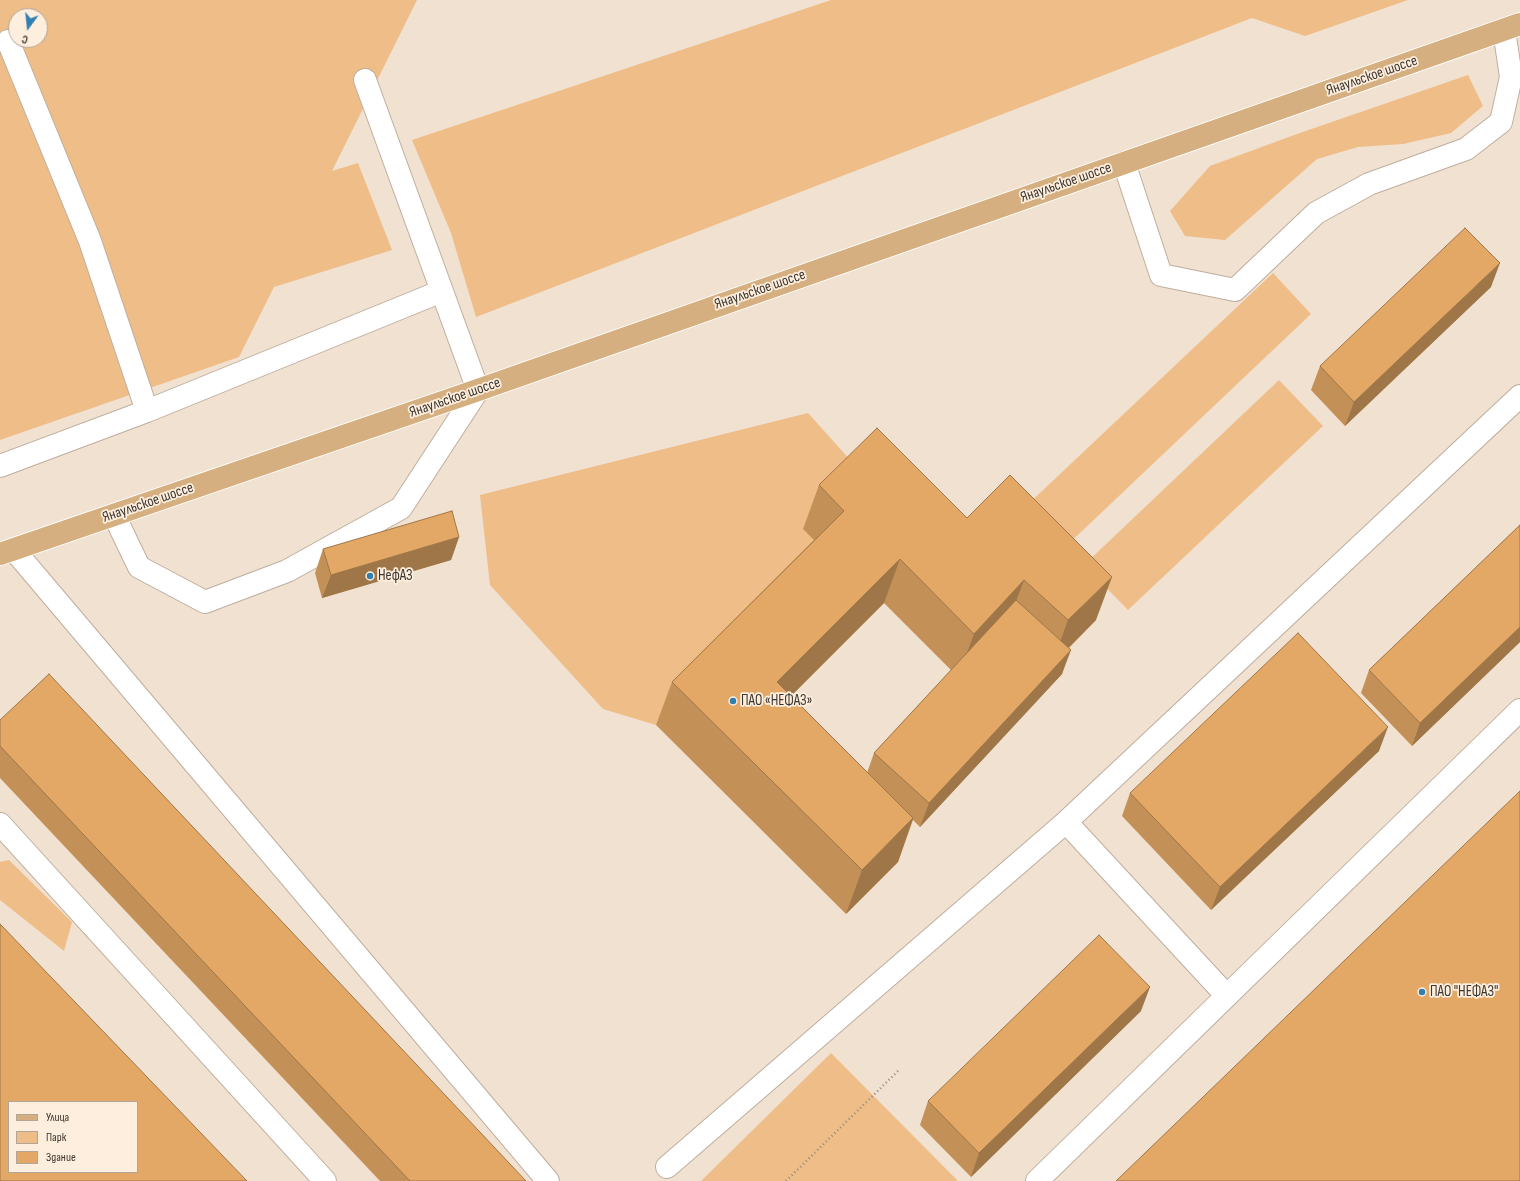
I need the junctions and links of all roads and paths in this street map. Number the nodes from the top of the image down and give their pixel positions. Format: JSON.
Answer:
{"nodes":[{"id":1,"x":1512,"y":27,"type":"edge"},
{"id":2,"x":11,"y":48,"type":"edge"},
{"id":3,"x":365,"y":80,"type":"dead end"},
{"id":4,"x":1124,"y":163,"type":"junction"},
{"id":5,"x":442,"y":291,"type":"junction"},
{"id":6,"x":478,"y":390,"type":"junction"},
{"id":7,"x":1520,"y":396,"type":"edge"},
{"id":8,"x":147,"y":410,"type":"junction"},
{"id":9,"x":0,"y":466,"type":"edge"},
{"id":10,"x":114,"y":515,"type":"junction"},
{"id":11,"x":7,"y":552,"type":"edge"},
{"id":12,"x":1520,"y":710,"type":"edge"},
{"id":13,"x":1066,"y":822,"type":"junction"},
{"id":14,"x":0,"y":824,"type":"edge"},
{"id":15,"x":1226,"y":995,"type":"junction"},
{"id":16,"x":899,"y":1070,"type":"dead end"},
{"id":17,"x":667,"y":1167,"type":"dead end"},
{"id":18,"x":325,"y":1181,"type":"edge"},
{"id":19,"x":548,"y":1181,"type":"edge"},
{"id":20,"x":786,"y":1181,"type":"edge"},
{"id":21,"x":1037,"y":1181,"type":"edge"}],
"edges":[{"from":1,"to":4,"type":"main road","name":"Янаульское шоссе"},
{"from":1,"to":4,"type":"lane"},
{"from":2,"to":8,"type":"lane"},
{"from":3,"to":5,"type":"lane"},
{"from":4,"to":6,"type":"main road","name":"Янаульское шоссе"},
{"from":5,"to":6,"type":"lane"},
{"from":5,"to":8,"type":"lane"},
{"from":6,"to":10,"type":"main road","name":"Янаульское шоссе"},
{"from":6,"to":10,"type":"lane"},
{"from":7,"to":13,"type":"lane"},
{"from":8,"to":9,"type":"lane"},
{"from":10,"to":11,"type":"main road","name":"Янаульское шоссе"},
{"from":11,"to":19,"type":"lane"},
{"from":12,"to":15,"type":"lane"},
{"from":13,"to":15,"type":"lane"},
{"from":13,"to":17,"type":"lane"},
{"from":14,"to":18,"type":"lane"},
{"from":15,"to":21,"type":"lane"},
{"from":16,"to":20,"type":"path"}]}
